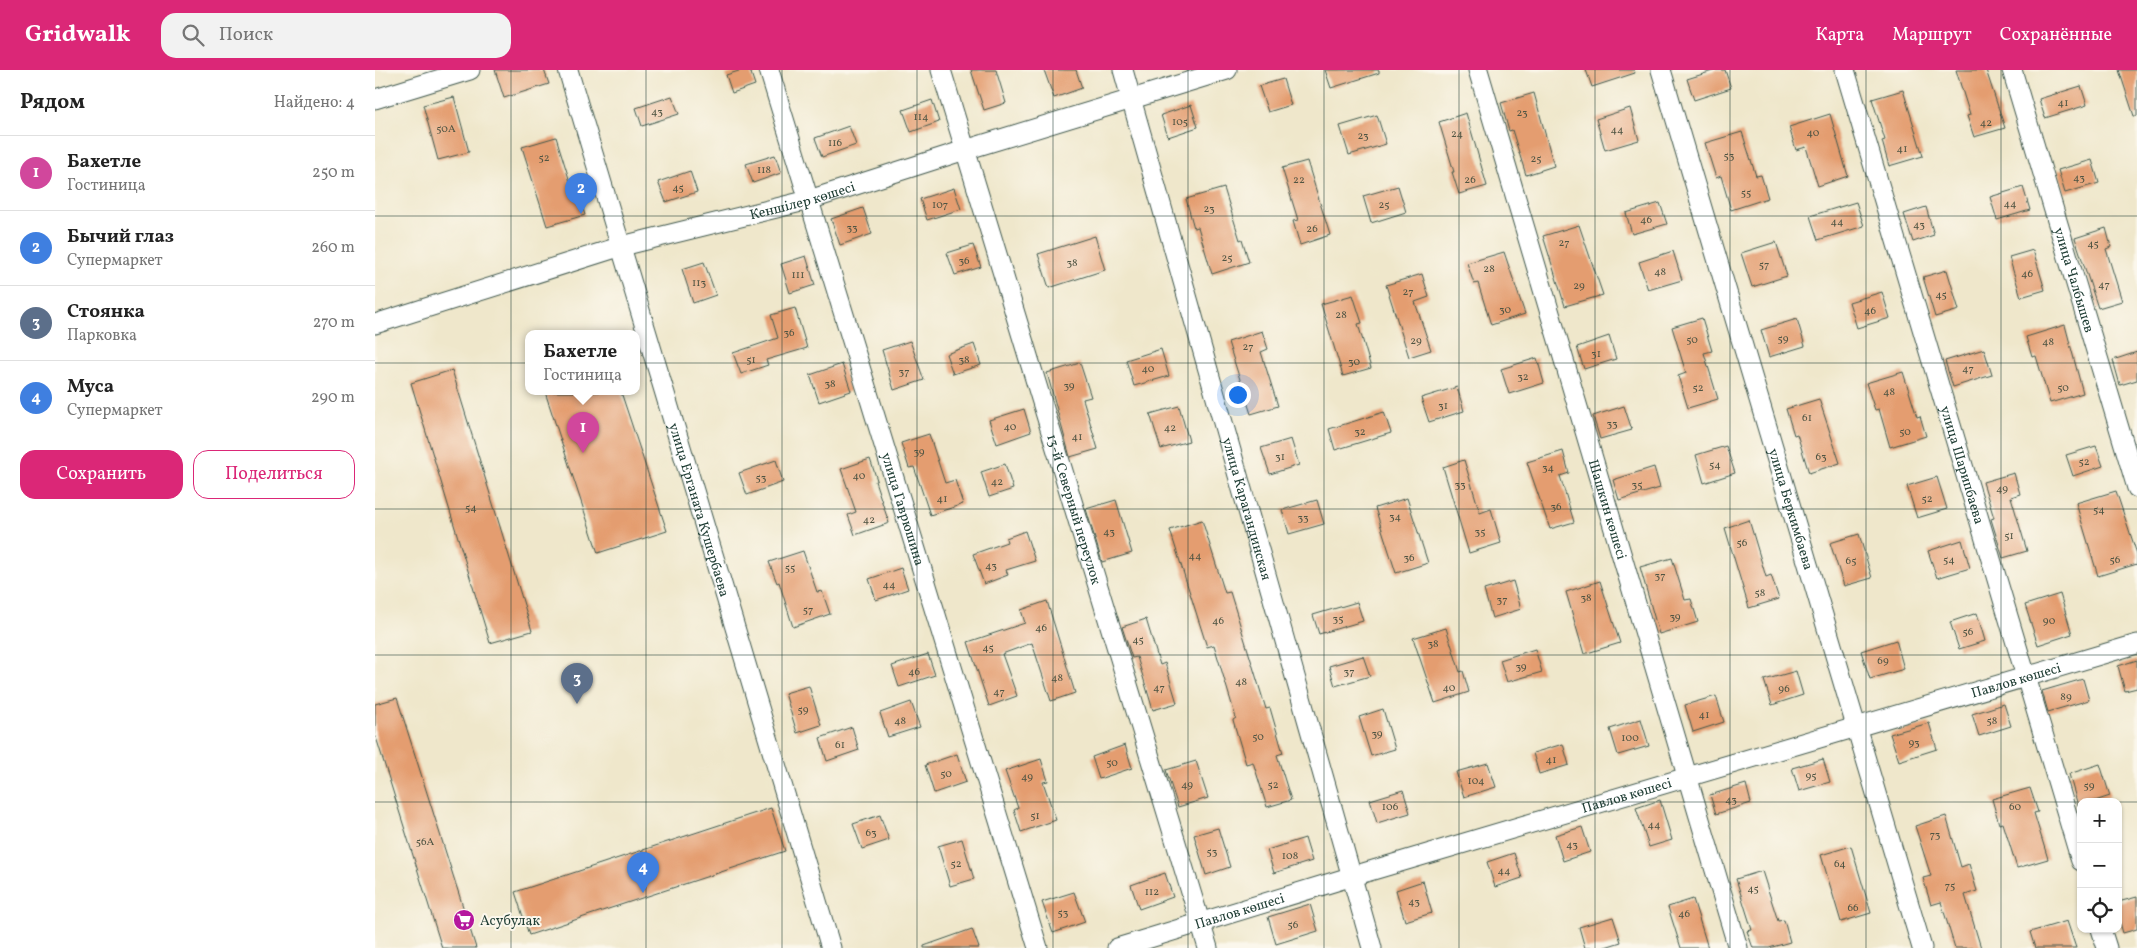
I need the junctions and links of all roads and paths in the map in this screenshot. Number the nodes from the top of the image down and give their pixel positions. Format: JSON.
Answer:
{"nodes":[{"id":1,"x":470,"y":70,"type":"edge"},
{"id":2,"x":568,"y":70,"type":"edge"},
{"id":3,"x":769,"y":70,"type":"edge"},
{"id":4,"x":941,"y":70,"type":"edge"},
{"id":5,"x":1123,"y":70,"type":"edge"},
{"id":6,"x":1227,"y":70,"type":"edge"},
{"id":7,"x":1478,"y":70,"type":"edge"},
{"id":8,"x":1661,"y":70,"type":"edge"},
{"id":9,"x":1845,"y":70,"type":"edge"},
{"id":10,"x":2011,"y":70,"type":"edge"},
{"id":11,"x":375,"y":99,"type":"edge"},
{"id":12,"x":1132,"y":99,"type":"junction"},
{"id":13,"x":965,"y":150,"type":"junction"},
{"id":14,"x":809,"y":200,"type":"junction"},
{"id":15,"x":622,"y":246,"type":"junction"},
{"id":16,"x":375,"y":324,"type":"edge"},
{"id":17,"x":2137,"y":488,"type":"edge"},
{"id":18,"x":2137,"y":644,"type":"edge"},
{"id":19,"x":2025,"y":676,"type":"junction"},
{"id":20,"x":1857,"y":728,"type":"junction"},
{"id":21,"x":1688,"y":777,"type":"junction"},
{"id":22,"x":2077,"y":849,"type":"edge"},
{"id":23,"x":1353,"y":876,"type":"junction"},
{"id":24,"x":1201,"y":924,"type":"junction"},
{"id":25,"x":2102,"y":933,"type":"edge"},
{"id":26,"x":831,"y":948,"type":"edge"},
{"id":27,"x":1037,"y":948,"type":"edge"},
{"id":28,"x":1117,"y":948,"type":"edge"},
{"id":29,"x":1208,"y":948,"type":"edge"},
{"id":30,"x":1372,"y":948,"type":"edge"},
{"id":31,"x":1739,"y":948,"type":"edge"},
{"id":32,"x":1922,"y":948,"type":"edge"},
{"id":33,"x":2107,"y":948,"type":"edge"}],
"edges":[{"from":1,"to":11,"type":"street"},
{"from":2,"to":15,"type":"street","name":"улица Ерганата Кушербаева"},
{"from":3,"to":14,"type":"street","name":"улица Гаврюшина"},
{"from":4,"to":13,"type":"street","name":"13-й Северный переулок"},
{"from":5,"to":12,"type":"street","name":"улица Карагандинская"},
{"from":6,"to":12,"type":"street","name":"Кеншілер көшесі"},
{"from":7,"to":21,"type":"street","name":"Шашкин көшесі"},
{"from":8,"to":20,"type":"street","name":"улица Беркимбаева"},
{"from":9,"to":19,"type":"street","name":"улица Шарипбаева"},
{"from":10,"to":17,"type":"street","name":"улица Чалбышев"},
{"from":12,"to":13,"type":"street","name":"Кеншілер көшесі"},
{"from":12,"to":23,"type":"street","name":"улица Карагандинская"},
{"from":13,"to":14,"type":"street","name":"Кеншілер көшесі"},
{"from":13,"to":24,"type":"street","name":"13-й Северный переулок"},
{"from":14,"to":15,"type":"street","name":"Кеншілер көшесі"},
{"from":14,"to":27,"type":"street","name":"улица Гаврюшина"},
{"from":15,"to":16,"type":"street","name":"Кеншілер көшесі"},
{"from":15,"to":26,"type":"street","name":"улица Ерганата Кушербаева"},
{"from":18,"to":19,"type":"street","name":"Павлов көшесі"},
{"from":19,"to":20,"type":"street","name":"Павлов көшесі"},
{"from":19,"to":22,"type":"street","name":"улица Шарипбаева"},
{"from":20,"to":21,"type":"street","name":"Павлов көшесі"},
{"from":20,"to":32,"type":"street","name":"улица Беркимбаева"},
{"from":21,"to":23,"type":"street","name":"Павлов көшесі"},
{"from":21,"to":31,"type":"street","name":"Шашкин көшесі"},
{"from":23,"to":24,"type":"street","name":"Павлов көшесі"},
{"from":23,"to":30,"type":"street","name":"улица Карагандинская"},
{"from":24,"to":28,"type":"street","name":"Павлов көшесі"},
{"from":24,"to":29,"type":"street","name":"13-й Северный переулок"},
{"from":25,"to":33,"type":"street"}]}
